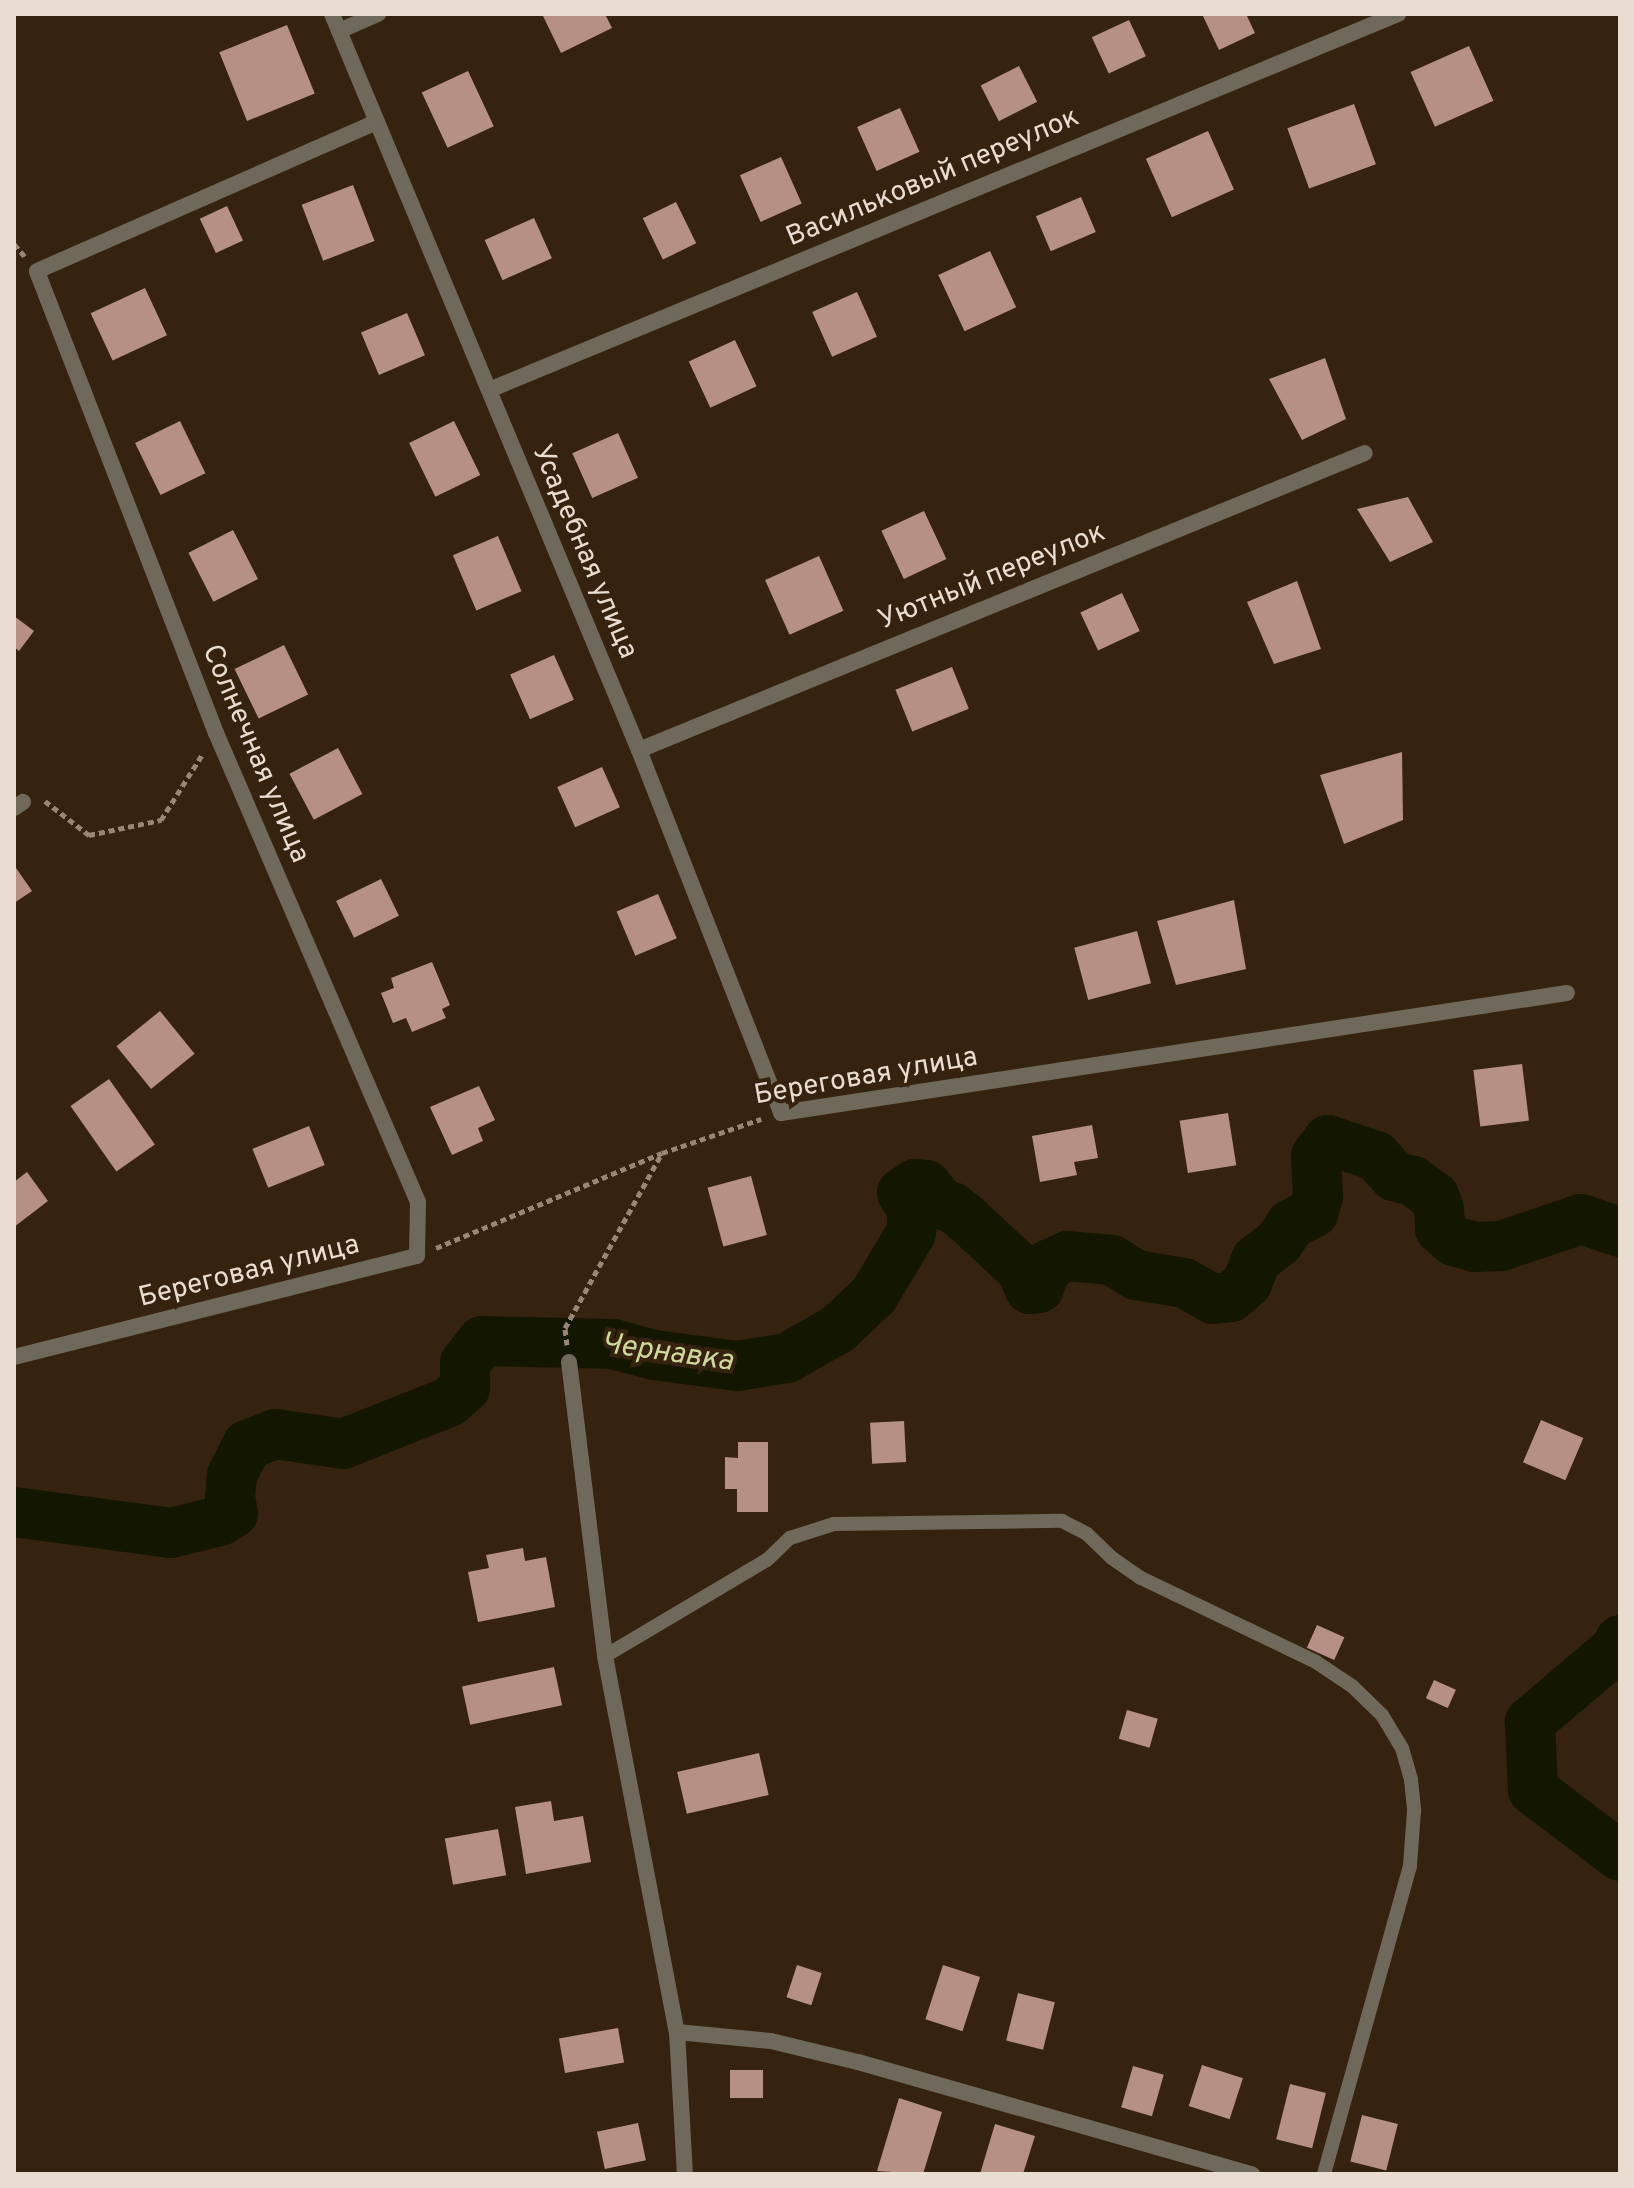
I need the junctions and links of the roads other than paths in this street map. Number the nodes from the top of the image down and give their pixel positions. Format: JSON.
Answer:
{"nodes":[{"id":1,"x":332,"y":14,"type":"edge"},
{"id":2,"x":378,"y":14,"type":"edge"},
{"id":3,"x":1398,"y":14,"type":"edge"},
{"id":4,"x":339,"y":31,"type":"junction"},
{"id":5,"x":377,"y":122,"type":"junction"},
{"id":6,"x":489,"y":390,"type":"junction"},
{"id":7,"x":1365,"y":453,"type":"dead end"},
{"id":8,"x":639,"y":750,"type":"junction"},
{"id":9,"x":1567,"y":993,"type":"dead end"},
{"id":10,"x":781,"y":1113,"type":"joint"},
{"id":11,"x":417,"y":1256,"type":"joint"},
{"id":12,"x":14,"y":1357,"type":"edge"},
{"id":13,"x":569,"y":1362,"type":"dead end"},
{"id":14,"x":605,"y":1656,"type":"junction"},
{"id":15,"x":677,"y":2032,"type":"junction"},
{"id":16,"x":685,"y":2174,"type":"edge"},
{"id":17,"x":1252,"y":2174,"type":"edge"},
{"id":18,"x":1324,"y":2174,"type":"edge"}],
"edges":[{"from":1,"to":4,"type":"street","name":"Усадебная улица"},
{"from":2,"to":4,"type":"street"},
{"from":3,"to":6,"type":"street","name":"Васильковый переулок"},
{"from":4,"to":5,"type":"street","name":"Усадебная улица"},
{"from":5,"to":6,"type":"street","name":"Усадебная улица"},
{"from":5,"to":11,"type":"street","name":"Солнечная улица"},
{"from":6,"to":8,"type":"street","name":"Усадебная улица"},
{"from":7,"to":8,"type":"street","name":"Уютный переулок"},
{"from":8,"to":10,"type":"street","name":"Усадебная улица"},
{"from":9,"to":10,"type":"street","name":"Береговая улица"},
{"from":11,"to":12,"type":"street","name":"Береговая улица"},
{"from":13,"to":14,"type":"street"},
{"from":14,"to":15,"type":"street"},
{"from":14,"to":18,"type":"lane"},
{"from":15,"to":16,"type":"street"},
{"from":15,"to":17,"type":"street"}]}
